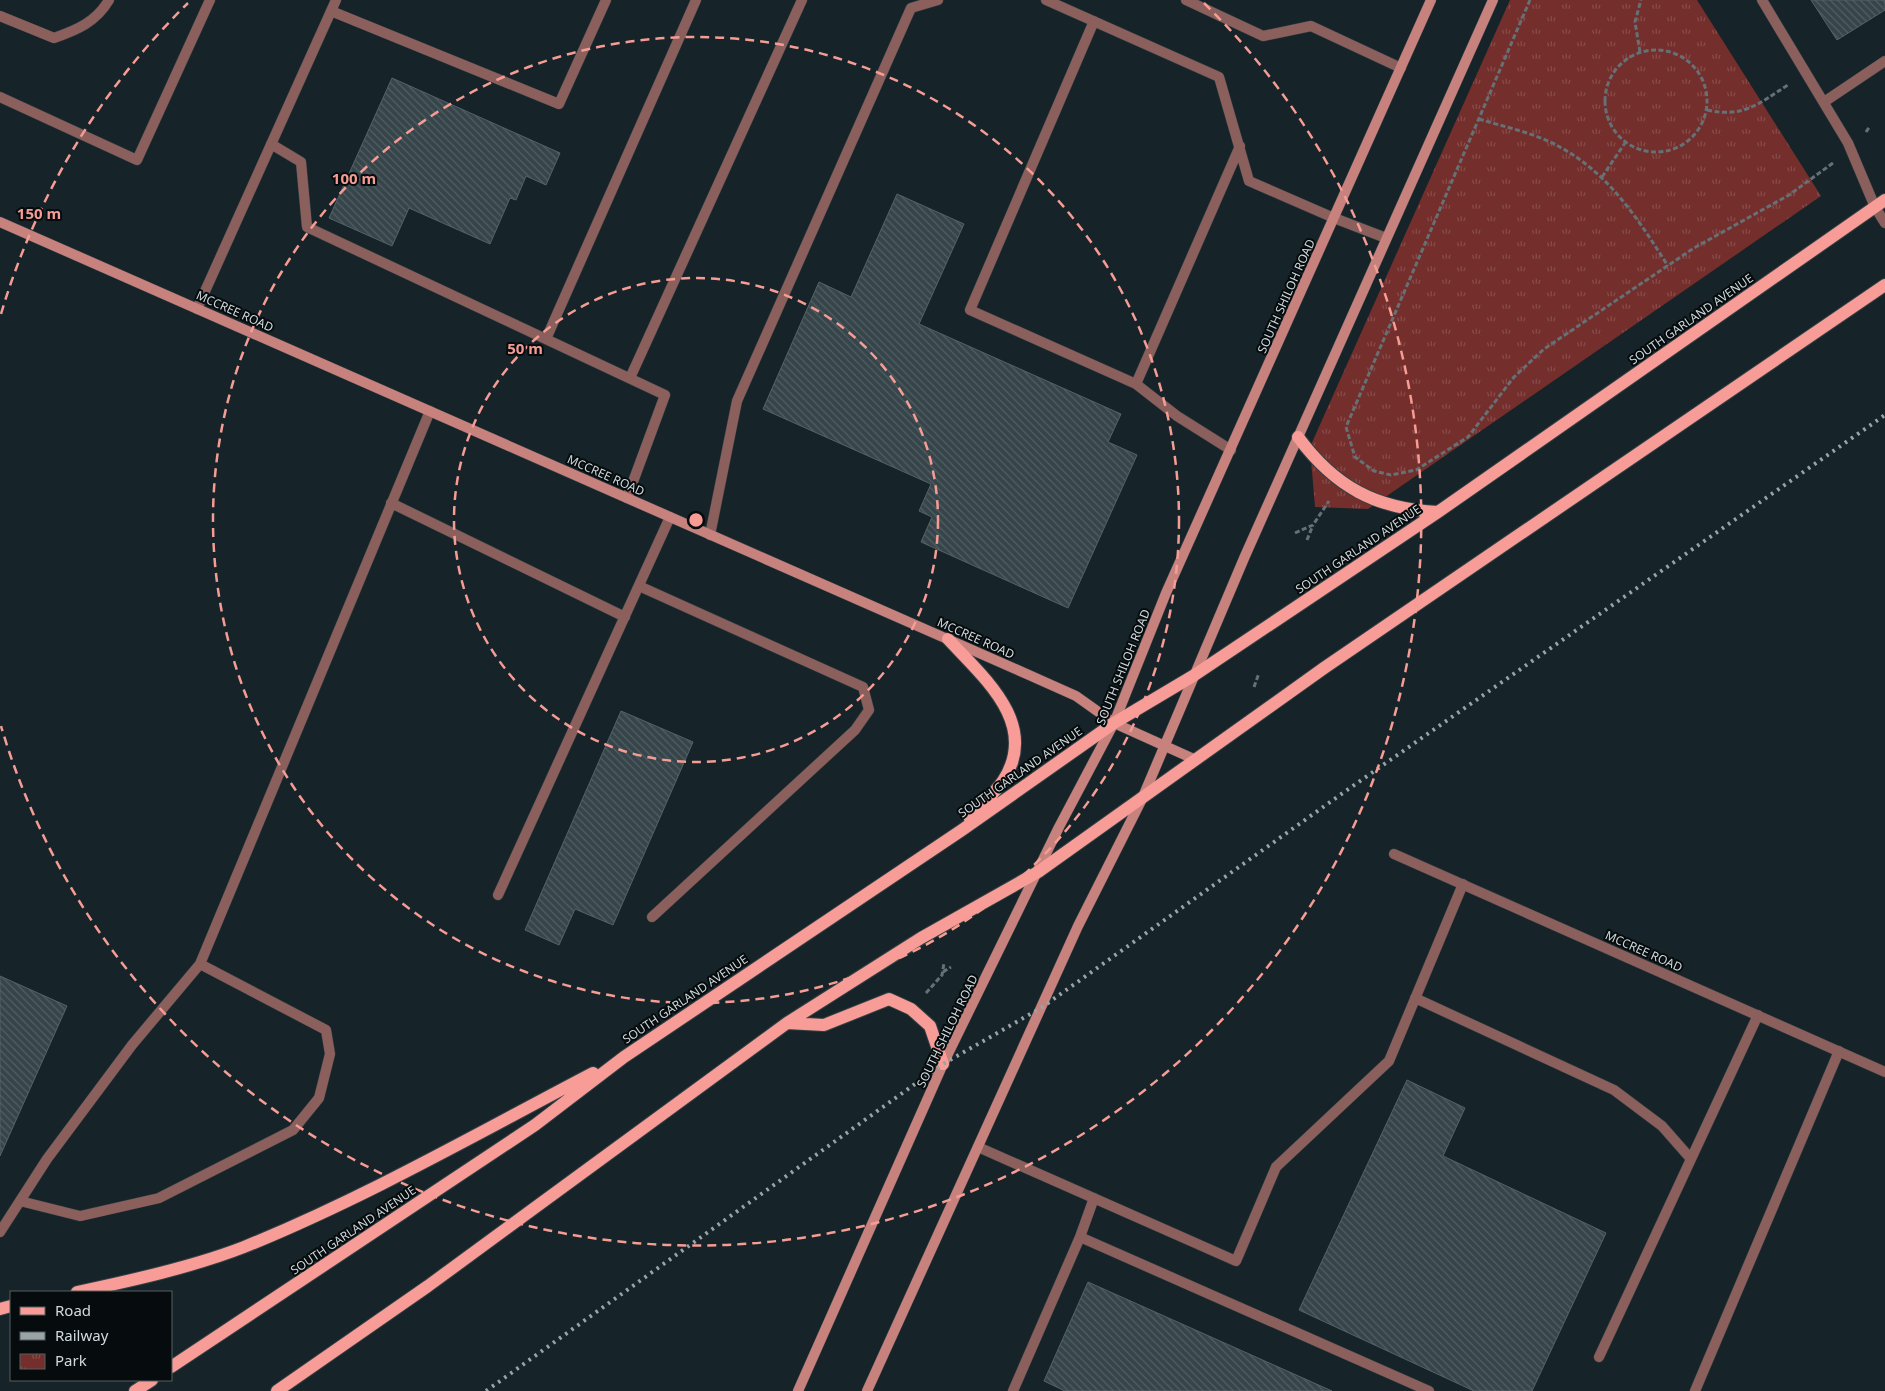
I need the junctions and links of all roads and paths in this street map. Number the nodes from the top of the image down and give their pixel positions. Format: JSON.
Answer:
{"nodes":[{"id":1,"x":109,"y":0,"type":"edge"},
{"id":2,"x":210,"y":0,"type":"edge"},
{"id":3,"x":336,"y":0,"type":"edge"},
{"id":4,"x":606,"y":0,"type":"edge"},
{"id":5,"x":696,"y":0,"type":"edge"},
{"id":6,"x":802,"y":0,"type":"edge"},
{"id":7,"x":938,"y":0,"type":"edge"},
{"id":8,"x":1046,"y":0,"type":"edge"},
{"id":9,"x":1186,"y":0,"type":"edge"},
{"id":10,"x":1431,"y":0,"type":"edge"},
{"id":11,"x":1493,"y":0,"type":"edge"},
{"id":12,"x":1530,"y":0,"type":"edge"},
{"id":13,"x":1641,"y":0,"type":"edge"},
{"id":14,"x":1762,"y":0,"type":"edge"},
{"id":15,"x":331,"y":11,"type":"junction"},
{"id":16,"x":0,"y":16,"type":"edge"},
{"id":17,"x":1094,"y":21,"type":"junction"},
{"id":18,"x":1640,"y":52,"type":"junction"},
{"id":19,"x":1885,"y":61,"type":"edge"},
{"id":20,"x":1400,"y":68,"type":"junction"},
{"id":21,"x":1807,"y":74,"type":"junction"},
{"id":22,"x":0,"y":96,"type":"edge"},
{"id":23,"x":1824,"y":102,"type":"junction"},
{"id":24,"x":1707,"y":110,"type":"junction"},
{"id":25,"x":1479,"y":118,"type":"junction"},
{"id":26,"x":1870,"y":126,"type":"dead end"},
{"id":27,"x":1626,"y":143,"type":"junction"},
{"id":28,"x":271,"y":144,"type":"junction"},
{"id":29,"x":1240,"y":146,"type":"junction"},
{"id":30,"x":1851,"y":150,"type":"junction"},
{"id":31,"x":1602,"y":177,"type":"junction"},
{"id":32,"x":1880,"y":204,"type":"edge"},
{"id":33,"x":1334,"y":218,"type":"junction"},
{"id":34,"x":0,"y":222,"type":"edge"},
{"id":35,"x":1885,"y":223,"type":"edge"},
{"id":36,"x":1386,"y":238,"type":"junction"},
{"id":37,"x":1668,"y":266,"type":"junction"},
{"id":38,"x":1885,"y":285,"type":"edge"},
{"id":39,"x":197,"y":308,"type":"junction"},
{"id":40,"x":546,"y":339,"type":"junction"},
{"id":41,"x":630,"y":378,"type":"junction"},
{"id":42,"x":1136,"y":384,"type":"junction"},
{"id":43,"x":430,"y":411,"type":"junction"},
{"id":44,"x":1298,"y":437,"type":"junction"},
{"id":45,"x":1231,"y":450,"type":"junction"},
{"id":46,"x":627,"y":498,"type":"junction"},
{"id":47,"x":1330,"y":500,"type":"dead end"},
{"id":48,"x":391,"y":503,"type":"junction"},
{"id":49,"x":1438,"y":512,"type":"junction"},
{"id":50,"x":670,"y":517,"type":"junction"},
{"id":51,"x":1313,"y":525,"type":"junction"},
{"id":52,"x":1295,"y":533,"type":"dead end"},
{"id":53,"x":710,"y":534,"type":"junction"},
{"id":54,"x":1308,"y":540,"type":"dead end"},
{"id":55,"x":639,"y":586,"type":"junction"},
{"id":56,"x":624,"y":617,"type":"junction"},
{"id":57,"x":948,"y":639,"type":"junction"},
{"id":58,"x":1259,"y":673,"type":"dead end"},
{"id":59,"x":1193,"y":676,"type":"junction"},
{"id":60,"x":1254,"y":687,"type":"dead end"},
{"id":61,"x":1114,"y":723,"type":"junction"},
{"id":62,"x":1165,"y":746,"type":"junction"},
{"id":63,"x":1196,"y":760,"type":"junction"},
{"id":64,"x":1142,"y":799,"type":"junction"},
{"id":65,"x":962,"y":830,"type":"junction"},
{"id":66,"x":1394,"y":854,"type":"dead end"},
{"id":67,"x":1038,"y":872,"type":"junction"},
{"id":68,"x":1463,"y":884,"type":"junction"},
{"id":69,"x":498,"y":895,"type":"dead end"},
{"id":70,"x":652,"y":917,"type":"dead end"},
{"id":71,"x":944,"y":963,"type":"dead end"},
{"id":72,"x":200,"y":964,"type":"junction"},
{"id":73,"x":951,"y":967,"type":"dead end"},
{"id":74,"x":943,"y":972,"type":"junction"},
{"id":75,"x":926,"y":993,"type":"dead end"},
{"id":76,"x":1416,"y":998,"type":"junction"},
{"id":77,"x":1758,"y":1015,"type":"junction"},
{"id":78,"x":787,"y":1023,"type":"junction"},
{"id":79,"x":1839,"y":1051,"type":"junction"},
{"id":80,"x":624,"y":1056,"type":"junction"},
{"id":81,"x":944,"y":1064,"type":"junction"},
{"id":82,"x":1885,"y":1072,"type":"edge"},
{"id":83,"x":978,"y":1147,"type":"junction"},
{"id":84,"x":1691,"y":1159,"type":"junction"},
{"id":85,"x":1094,"y":1198,"type":"junction"},
{"id":86,"x":20,"y":1201,"type":"junction"},
{"id":87,"x":0,"y":1232,"type":"edge"},
{"id":88,"x":1080,"y":1237,"type":"junction"},
{"id":89,"x":81,"y":1291,"type":"edge"},
{"id":90,"x":1599,"y":1357,"type":"dead end"},
{"id":91,"x":172,"y":1366,"type":"edge"},
{"id":92,"x":150,"y":1381,"type":"edge"},
{"id":93,"x":135,"y":1391,"type":"edge"},
{"id":94,"x":277,"y":1391,"type":"edge"},
{"id":95,"x":798,"y":1391,"type":"edge"},
{"id":96,"x":867,"y":1391,"type":"edge"},
{"id":97,"x":1012,"y":1391,"type":"edge"},
{"id":98,"x":1429,"y":1391,"type":"edge"},
{"id":99,"x":1695,"y":1391,"type":"edge"}],
"edges":[{"from":1,"to":16,"type":"street"},
{"from":2,"to":22,"type":"street"},
{"from":3,"to":15,"type":"street"},
{"from":4,"to":15,"type":"street"},
{"from":5,"to":40,"type":"street"},
{"from":6,"to":41,"type":"street"},
{"from":7,"to":53,"type":"street"},
{"from":8,"to":17,"type":"street"},
{"from":9,"to":20,"type":"street"},
{"from":10,"to":20,"type":"main road","name":"SOUTH SHILOH ROAD"},
{"from":11,"to":36,"type":"main road"},
{"from":12,"to":25,"type":"path"},
{"from":13,"to":18,"type":"path"},
{"from":14,"to":21,"type":"street"},
{"from":15,"to":28,"type":"street"},
{"from":17,"to":29,"type":"street"},
{"from":17,"to":42,"type":"street"},
{"from":18,"to":24,"type":"path"},
{"from":18,"to":27,"type":"path"},
{"from":19,"to":23,"type":"street"},
{"from":20,"to":33,"type":"main road","name":"SOUTH SHILOH ROAD"},
{"from":21,"to":23,"type":"street"},
{"from":21,"to":24,"type":"path"},
{"from":23,"to":30,"type":"street"},
{"from":24,"to":27,"type":"path"},
{"from":25,"to":31,"type":"path"},
{"from":25,"to":37,"type":"path"},
{"from":26,"to":30,"type":"path"},
{"from":27,"to":31,"type":"path"},
{"from":28,"to":39,"type":"street"},
{"from":28,"to":40,"type":"street"},
{"from":29,"to":33,"type":"street"},
{"from":29,"to":42,"type":"street"},
{"from":30,"to":32,"type":"street"},
{"from":30,"to":37,"type":"path"},
{"from":31,"to":37,"type":"path"},
{"from":32,"to":35,"type":"street"},
{"from":32,"to":49,"type":"main road","name":"SOUTH GARLAND AVENUE"},
{"from":33,"to":36,"type":"street"},
{"from":33,"to":45,"type":"main road","name":"SOUTH SHILOH ROAD"},
{"from":34,"to":39,"type":"main road","name":"MCCREE ROAD"},
{"from":36,"to":44,"type":"main road"},
{"from":38,"to":63,"type":"main road"},
{"from":39,"to":43,"type":"main road","name":"MCCREE ROAD"},
{"from":40,"to":41,"type":"street"},
{"from":41,"to":46,"type":"street"},
{"from":42,"to":45,"type":"street"},
{"from":43,"to":46,"type":"main road","name":"MCCREE ROAD"},
{"from":43,"to":48,"type":"street"},
{"from":44,"to":49,"type":"main road"},
{"from":44,"to":59,"type":"main road"},
{"from":45,"to":61,"type":"main road","name":"SOUTH SHILOH ROAD"},
{"from":46,"to":50,"type":"main road","name":"MCCREE ROAD"},
{"from":47,"to":51,"type":"path"},
{"from":48,"to":56,"type":"street"},
{"from":48,"to":72,"type":"street"},
{"from":49,"to":59,"type":"main road","name":"SOUTH GARLAND AVENUE"},
{"from":50,"to":53,"type":"main road","name":"MCCREE ROAD"},
{"from":50,"to":55,"type":"street"},
{"from":51,"to":52,"type":"path"},
{"from":51,"to":54,"type":"path"},
{"from":53,"to":57,"type":"main road","name":"MCCREE ROAD"},
{"from":55,"to":56,"type":"street"},
{"from":55,"to":70,"type":"street"},
{"from":56,"to":69,"type":"street"},
{"from":57,"to":61,"type":"main road","name":"MCCREE ROAD"},
{"from":57,"to":65,"type":"main road"},
{"from":58,"to":60,"type":"path"},
{"from":59,"to":61,"type":"main road","name":"SOUTH GARLAND AVENUE"},
{"from":59,"to":62,"type":"main road"},
{"from":61,"to":62,"type":"main road","name":"MCCREE ROAD"},
{"from":61,"to":65,"type":"main road","name":"SOUTH GARLAND AVENUE"},
{"from":61,"to":67,"type":"main road","name":"SOUTH SHILOH ROAD"},
{"from":62,"to":63,"type":"main road","name":"MCCREE ROAD"},
{"from":62,"to":64,"type":"main road"},
{"from":63,"to":64,"type":"main road"},
{"from":64,"to":67,"type":"main road"},
{"from":64,"to":83,"type":"main road"},
{"from":65,"to":80,"type":"main road","name":"SOUTH GARLAND AVENUE"},
{"from":66,"to":68,"type":"street","name":"MCCREE ROAD"},
{"from":67,"to":78,"type":"main road"},
{"from":67,"to":81,"type":"main road","name":"SOUTH SHILOH ROAD"},
{"from":68,"to":76,"type":"street"},
{"from":68,"to":77,"type":"street","name":"MCCREE ROAD"},
{"from":71,"to":74,"type":"path"},
{"from":72,"to":86,"type":"street"},
{"from":72,"to":86,"type":"street"},
{"from":73,"to":74,"type":"path"},
{"from":74,"to":75,"type":"path"},
{"from":76,"to":84,"type":"street"},
{"from":76,"to":85,"type":"street"},
{"from":77,"to":79,"type":"street","name":"MCCREE ROAD"},
{"from":77,"to":84,"type":"street"},
{"from":78,"to":81,"type":"main road"},
{"from":78,"to":94,"type":"main road"},
{"from":79,"to":82,"type":"street","name":"MCCREE ROAD"},
{"from":79,"to":99,"type":"street"},
{"from":80,"to":89,"type":"main road"},
{"from":80,"to":91,"type":"main road","name":"SOUTH GARLAND AVENUE"},
{"from":81,"to":95,"type":"main road","name":"SOUTH SHILOH ROAD"},
{"from":83,"to":85,"type":"street"},
{"from":83,"to":96,"type":"main road"},
{"from":84,"to":90,"type":"street"},
{"from":85,"to":88,"type":"street"},
{"from":86,"to":87,"type":"street"},
{"from":88,"to":97,"type":"street"},
{"from":88,"to":98,"type":"street"},
{"from":92,"to":93,"type":"main road"}]}
